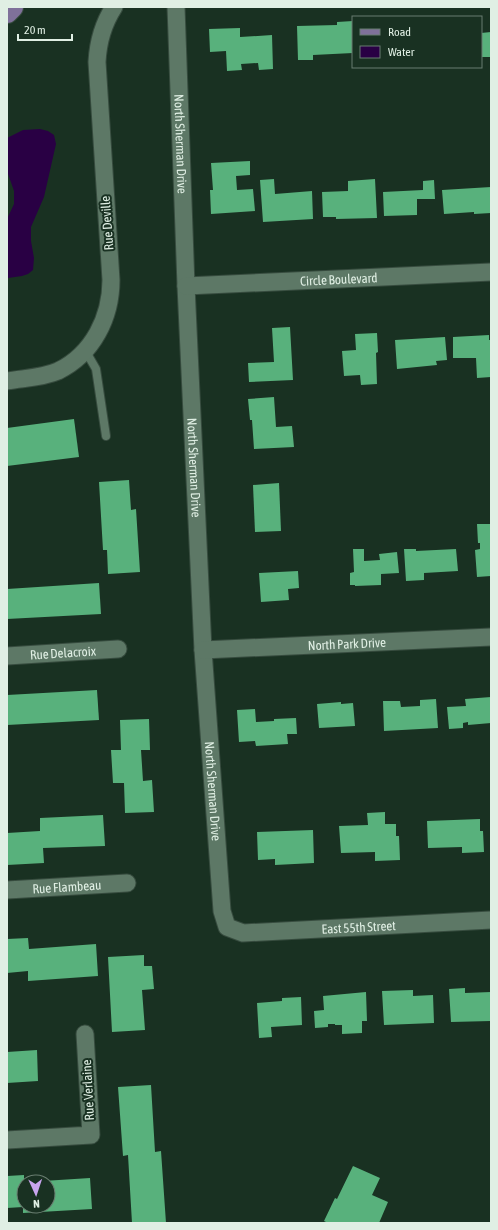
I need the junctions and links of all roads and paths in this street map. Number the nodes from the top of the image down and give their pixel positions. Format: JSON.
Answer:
{"nodes":[{"id":1,"x":12,"y":7,"type":"edge"},
{"id":2,"x":114,"y":7,"type":"edge"},
{"id":3,"x":176,"y":7,"type":"edge"},
{"id":4,"x":7,"y":12,"type":"edge"},
{"id":5,"x":491,"y":272,"type":"edge"},
{"id":6,"x":186,"y":286,"type":"junction"},
{"id":7,"x":85,"y":350,"type":"junction"},
{"id":8,"x":7,"y":381,"type":"edge"},
{"id":9,"x":106,"y":436,"type":"dead end"},
{"id":10,"x":491,"y":637,"type":"edge"},
{"id":11,"x":118,"y":648,"type":"dead end"},
{"id":12,"x":203,"y":650,"type":"junction"},
{"id":13,"x":7,"y":656,"type":"edge"},
{"id":14,"x":127,"y":883,"type":"dead end"},
{"id":15,"x":7,"y":890,"type":"edge"},
{"id":16,"x":491,"y":920,"type":"edge"},
{"id":17,"x":228,"y":927,"type":"joint"},
{"id":18,"x":85,"y":1034,"type":"dead end"},
{"id":19,"x":7,"y":1140,"type":"edge"}],
"edges":[{"from":1,"to":4,"type":"main road"},
{"from":2,"to":7,"type":"street","name":"Rue Deville"},
{"from":3,"to":6,"type":"street","name":"North Sherman Drive"},
{"from":5,"to":6,"type":"street","name":"Circle Boulevard"},
{"from":6,"to":12,"type":"street","name":"North Sherman Drive"},
{"from":7,"to":8,"type":"street","name":"Rue Deville"},
{"from":7,"to":9,"type":"lane"},
{"from":10,"to":12,"type":"street","name":"North Park Drive"},
{"from":11,"to":13,"type":"street","name":"Rue Delacroix"},
{"from":12,"to":17,"type":"street","name":"North Sherman Drive"},
{"from":14,"to":15,"type":"street","name":"Rue Flambeau"},
{"from":16,"to":17,"type":"street","name":"East 55th Street"},
{"from":18,"to":19,"type":"street","name":"Rue Verlaine"}]}
